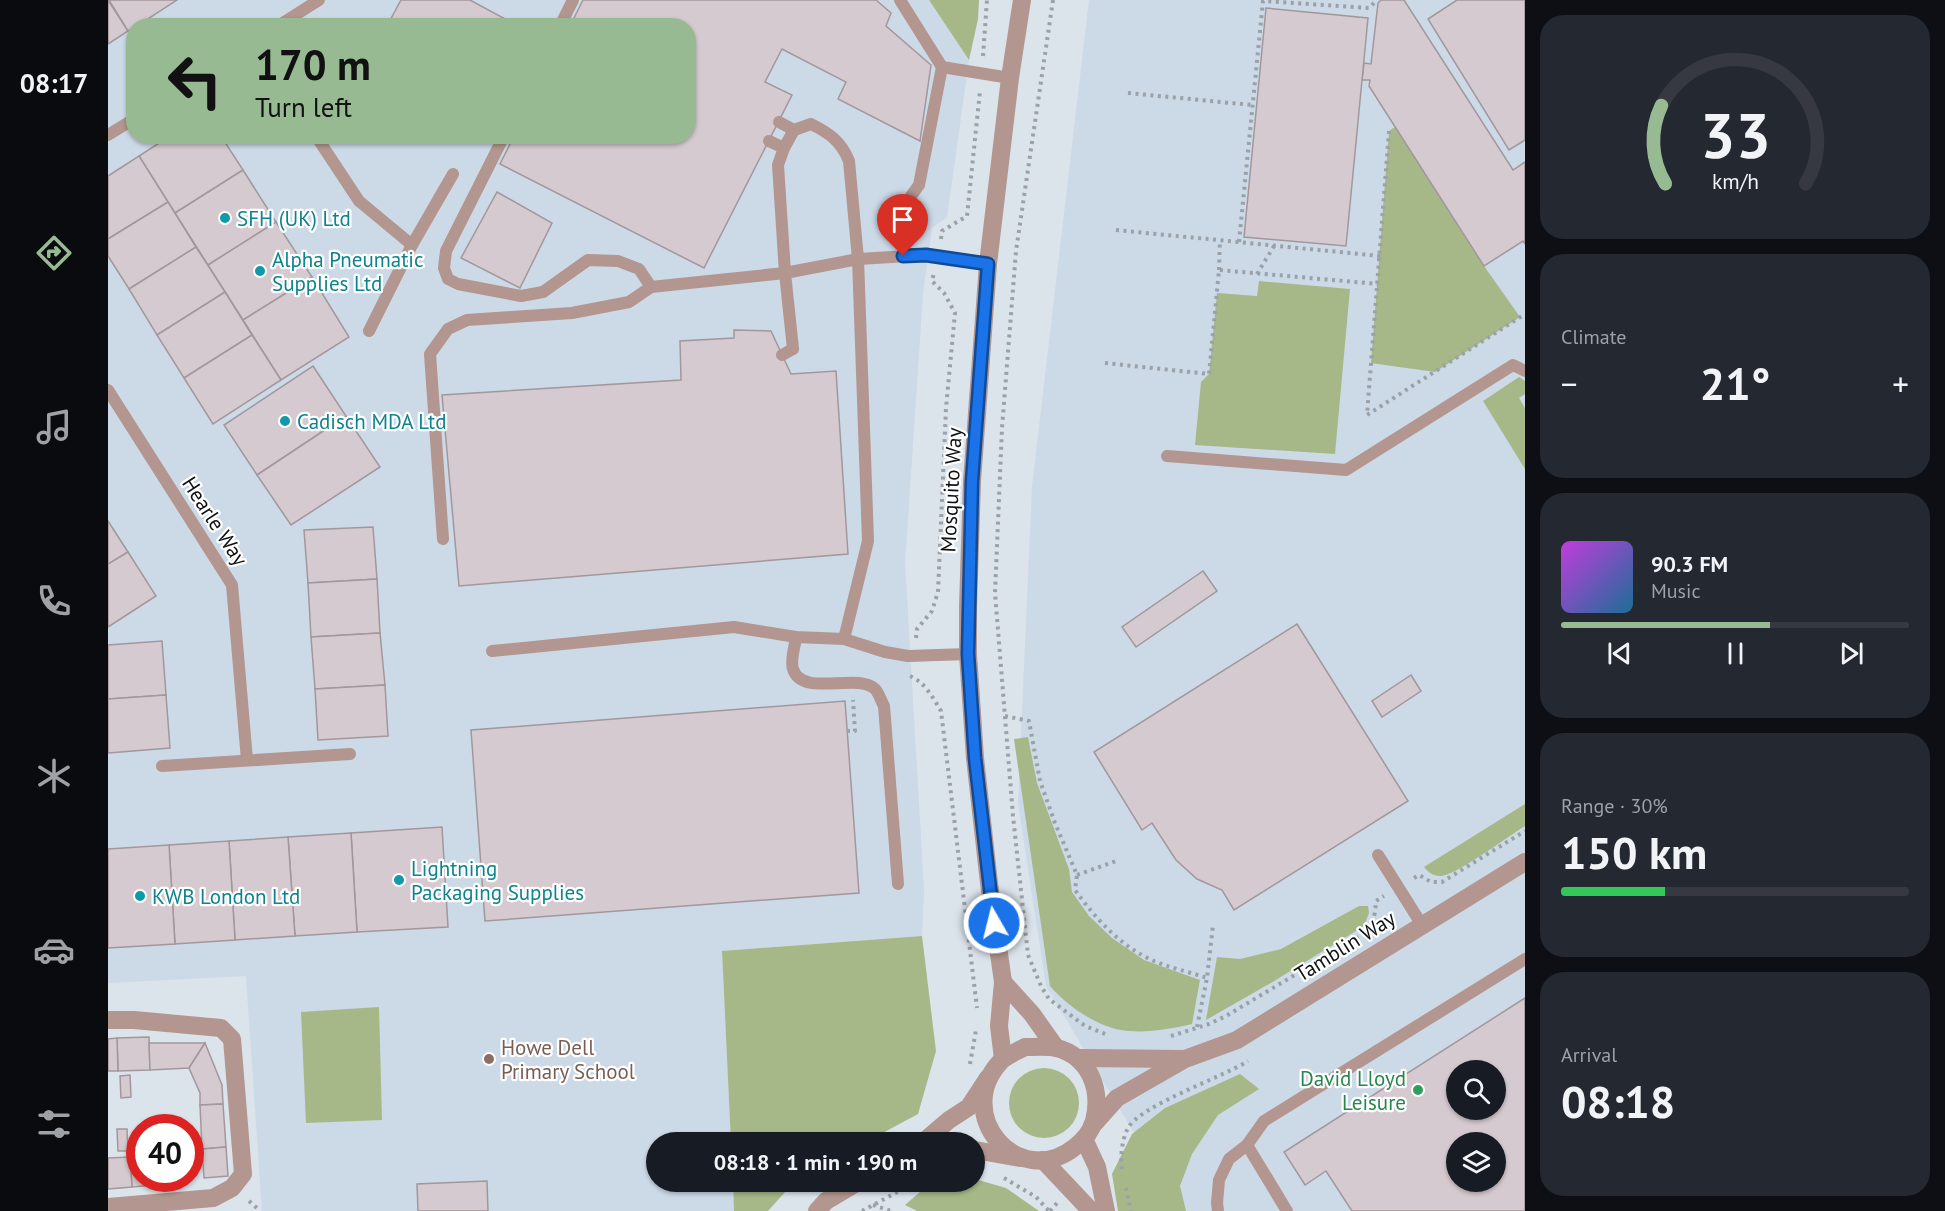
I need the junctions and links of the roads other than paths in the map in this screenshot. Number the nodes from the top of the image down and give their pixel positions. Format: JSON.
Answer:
{"nodes":[{"id":1,"x":319,"y":0,"type":"edge"},
{"id":2,"x":573,"y":0,"type":"edge"},
{"id":3,"x":900,"y":0,"type":"edge"},
{"id":4,"x":1022,"y":0,"type":"edge"},
{"id":5,"x":291,"y":18,"type":"edge"},
{"id":6,"x":564,"y":18,"type":"edge"},
{"id":7,"x":942,"y":68,"type":"junction"},
{"id":8,"x":1010,"y":78,"type":"junction"},
{"id":9,"x":779,"y":122,"type":"dead end"},
{"id":10,"x":126,"y":124,"type":"edge"},
{"id":11,"x":794,"y":130,"type":"junction"},
{"id":12,"x":108,"y":135,"type":"edge"},
{"id":13,"x":769,"y":141,"type":"dead end"},
{"id":14,"x":321,"y":144,"type":"edge"},
{"id":15,"x":500,"y":144,"type":"edge"},
{"id":16,"x":783,"y":148,"type":"junction"},
{"id":17,"x":453,"y":174,"type":"dead end"},
{"id":18,"x":906,"y":203,"type":"dead end"},
{"id":19,"x":412,"y":245,"type":"junction"},
{"id":20,"x":858,"y":259,"type":"junction"},
{"id":21,"x":988,"y":264,"type":"junction"},
{"id":22,"x":785,"y":273,"type":"junction"},
{"id":23,"x":651,"y":286,"type":"junction"},
{"id":24,"x":369,"y":331,"type":"dead end"},
{"id":25,"x":782,"y":355,"type":"dead end"},
{"id":26,"x":1525,"y":371,"type":"edge"},
{"id":27,"x":108,"y":390,"type":"edge"},
{"id":28,"x":1167,"y":456,"type":"dead end"},
{"id":29,"x":443,"y":539,"type":"dead end"},
{"id":30,"x":796,"y":637,"type":"junction"},
{"id":31,"x":844,"y":639,"type":"junction"},
{"id":32,"x":492,"y":651,"type":"dead end"},
{"id":33,"x":968,"y":654,"type":"junction"},
{"id":34,"x":350,"y":754,"type":"dead end"},
{"id":35,"x":247,"y":760,"type":"junction"},
{"id":36,"x":162,"y":766,"type":"dead end"},
{"id":37,"x":1378,"y":855,"type":"dead end"},
{"id":38,"x":1525,"y":862,"type":"edge"},
{"id":39,"x":898,"y":884,"type":"dead end"},
{"id":40,"x":1422,"y":925,"type":"junction"},
{"id":41,"x":1525,"y":958,"type":"edge"},
{"id":42,"x":1003,"y":982,"type":"junction"},
{"id":43,"x":108,"y":1020,"type":"edge"},
{"id":44,"x":1056,"y":1048,"type":"junction"},
{"id":45,"x":1081,"y":1058,"type":"junction"},
{"id":46,"x":1003,"y":1059,"type":"junction"},
{"id":47,"x":1185,"y":1059,"type":"junction"},
{"id":48,"x":988,"y":1078,"type":"junction"},
{"id":49,"x":935,"y":1132,"type":"edge"},
{"id":50,"x":1088,"y":1133,"type":"junction"},
{"id":51,"x":1247,"y":1145,"type":"junction"},
{"id":52,"x":985,"y":1152,"type":"edge"},
{"id":53,"x":1020,"y":1158,"type":"junction"},
{"id":54,"x":1043,"y":1160,"type":"junction"},
{"id":55,"x":841,"y":1192,"type":"edge"},
{"id":56,"x":108,"y":1207,"type":"edge"},
{"id":57,"x":817,"y":1211,"type":"edge"},
{"id":58,"x":1091,"y":1211,"type":"edge"},
{"id":59,"x":1107,"y":1211,"type":"edge"},
{"id":60,"x":1218,"y":1211,"type":"edge"},
{"id":61,"x":1287,"y":1211,"type":"edge"}],
"edges":[{"from":1,"to":5,"type":"lane"},
{"from":2,"to":6,"type":"lane"},
{"from":3,"to":7,"type":"lane"},
{"from":4,"to":8,"type":"street","name":"Mosquito Way"},
{"from":7,"to":8,"type":"lane"},
{"from":7,"to":18,"type":"lane"},
{"from":8,"to":21,"type":"street","name":"Mosquito Way"},
{"from":9,"to":11,"type":"lane"},
{"from":10,"to":12,"type":"lane"},
{"from":11,"to":16,"type":"lane"},
{"from":11,"to":20,"type":"lane"},
{"from":13,"to":16,"type":"lane"},
{"from":14,"to":19,"type":"lane"},
{"from":15,"to":23,"type":"lane"},
{"from":16,"to":22,"type":"lane"},
{"from":17,"to":19,"type":"lane"},
{"from":19,"to":24,"type":"lane"},
{"from":20,"to":21,"type":"lane"},
{"from":20,"to":22,"type":"lane"},
{"from":20,"to":31,"type":"lane"},
{"from":21,"to":33,"type":"street","name":"Mosquito Way"},
{"from":22,"to":23,"type":"lane"},
{"from":22,"to":25,"type":"lane"},
{"from":23,"to":29,"type":"lane"},
{"from":26,"to":28,"type":"lane"},
{"from":27,"to":35,"type":"lane","name":"Hearle Way"},
{"from":30,"to":31,"type":"lane"},
{"from":30,"to":32,"type":"lane"},
{"from":30,"to":39,"type":"lane"},
{"from":31,"to":33,"type":"lane"},
{"from":33,"to":42,"type":"street","name":"Mosquito Way"},
{"from":34,"to":35,"type":"lane"},
{"from":35,"to":36,"type":"lane"},
{"from":37,"to":40,"type":"lane"},
{"from":38,"to":40,"type":"street","name":"Tamblin Way"},
{"from":40,"to":47,"type":"street","name":"Tamblin Way"},
{"from":41,"to":51,"type":"lane"},
{"from":42,"to":44,"type":"street"},
{"from":42,"to":46,"type":"street","name":"Mosquito Way"},
{"from":43,"to":56,"type":"street"},
{"from":44,"to":45,"type":"street"},
{"from":44,"to":46,"type":"street"},
{"from":45,"to":47,"type":"street","name":"Tamblin Way"},
{"from":45,"to":50,"type":"street"},
{"from":46,"to":48,"type":"street"},
{"from":47,"to":50,"type":"street","name":"Tamblin Way"},
{"from":48,"to":49,"type":"street"},
{"from":48,"to":53,"type":"street"},
{"from":50,"to":54,"type":"street"},
{"from":50,"to":59,"type":"street"},
{"from":51,"to":60,"type":"lane"},
{"from":51,"to":61,"type":"lane"},
{"from":52,"to":53,"type":"street"},
{"from":53,"to":54,"type":"street"},
{"from":54,"to":58,"type":"street"},
{"from":55,"to":57,"type":"street"}]}
